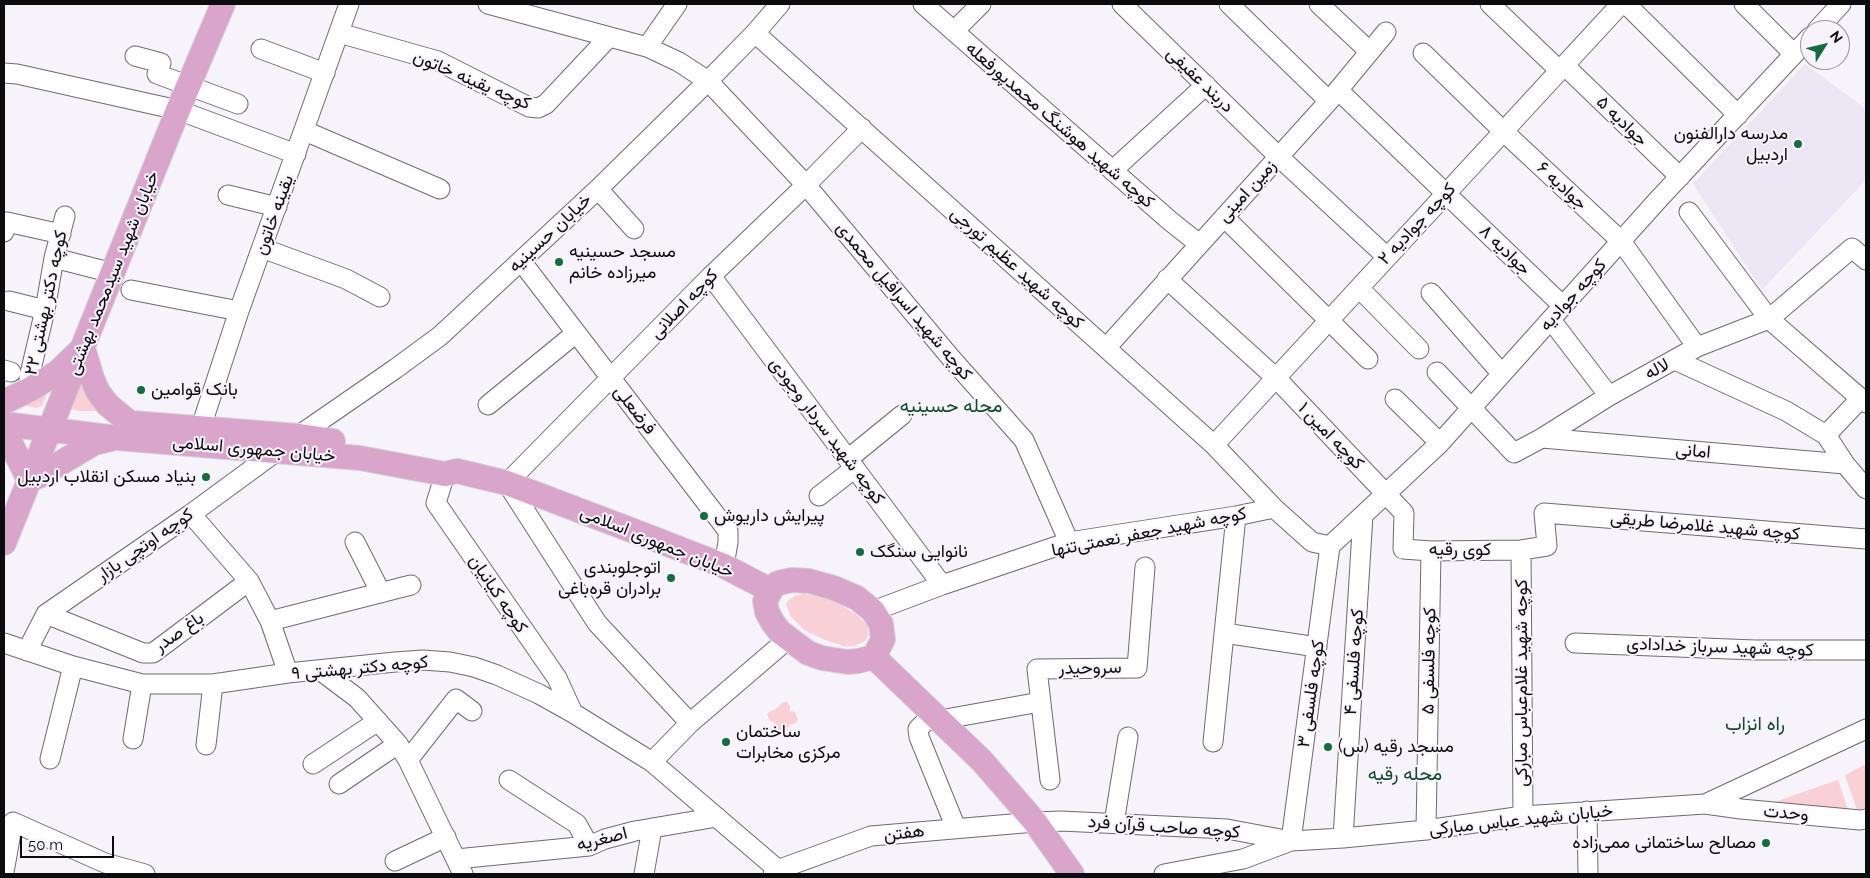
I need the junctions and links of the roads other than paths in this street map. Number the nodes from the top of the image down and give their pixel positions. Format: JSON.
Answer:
{"nodes":[{"id":1,"x":223,"y":4,"type":"edge"},
{"id":2,"x":349,"y":4,"type":"edge"},
{"id":3,"x":488,"y":4,"type":"edge"},
{"id":4,"x":677,"y":4,"type":"edge"},
{"id":5,"x":780,"y":4,"type":"edge"},
{"id":6,"x":923,"y":4,"type":"edge"},
{"id":7,"x":981,"y":4,"type":"edge"},
{"id":8,"x":1122,"y":4,"type":"edge"},
{"id":9,"x":1228,"y":4,"type":"edge"},
{"id":10,"x":1319,"y":4,"type":"edge"},
{"id":11,"x":1490,"y":4,"type":"edge"},
{"id":12,"x":1621,"y":4,"type":"edge"},
{"id":13,"x":1626,"y":4,"type":"edge"},
{"id":14,"x":1744,"y":4,"type":"edge"},
{"id":15,"x":1841,"y":4,"type":"edge"},
{"id":16,"x":527,"y":9,"type":"edge"},
{"id":17,"x":1826,"y":20,"type":"edge"},
{"id":18,"x":954,"y":32,"type":"junction"},
{"id":19,"x":1386,"y":32,"type":"dead end"},
{"id":20,"x":339,"y":33,"type":"junction"},
{"id":21,"x":755,"y":33,"type":"junction"},
{"id":22,"x":609,"y":37,"type":"junction"},
{"id":23,"x":647,"y":47,"type":"junction"},
{"id":24,"x":1800,"y":48,"type":"edge"},
{"id":25,"x":261,"y":49,"type":"dead end"},
{"id":26,"x":1369,"y":51,"type":"junction"},
{"id":27,"x":1423,"y":53,"type":"dead end"},
{"id":28,"x":1794,"y":54,"type":"junction"},
{"id":29,"x":135,"y":56,"type":"dead end"},
{"id":30,"x":1562,"y":68,"type":"junction"},
{"id":31,"x":4,"y":73,"type":"edge"},
{"id":32,"x":325,"y":73,"type":"junction"},
{"id":33,"x":708,"y":81,"type":"junction"},
{"id":34,"x":1206,"y":85,"type":"junction"},
{"id":35,"x":189,"y":86,"type":"junction"},
{"id":36,"x":1334,"y":96,"type":"junction"},
{"id":37,"x":238,"y":104,"type":"dead end"},
{"id":38,"x":178,"y":110,"type":"junction"},
{"id":39,"x":1738,"y":115,"type":"junction"},
{"id":40,"x":862,"y":128,"type":"junction"},
{"id":41,"x":305,"y":130,"type":"junction"},
{"id":42,"x":1504,"y":131,"type":"junction"},
{"id":43,"x":296,"y":154,"type":"junction"},
{"id":44,"x":1279,"y":157,"type":"junction"},
{"id":45,"x":1113,"y":170,"type":"junction"},
{"id":46,"x":1680,"y":177,"type":"junction"},
{"id":47,"x":806,"y":185,"type":"junction"},
{"id":48,"x":440,"y":189,"type":"dead end"},
{"id":49,"x":598,"y":189,"type":"junction"},
{"id":50,"x":1446,"y":193,"type":"junction"},
{"id":51,"x":228,"y":195,"type":"dead end"},
{"id":52,"x":277,"y":207,"type":"junction"},
{"id":53,"x":1689,"y":212,"type":"dead end"},
{"id":54,"x":66,"y":216,"type":"dead end"},
{"id":55,"x":1224,"y":216,"type":"junction"},
{"id":56,"x":634,"y":229,"type":"dead end"},
{"id":57,"x":4,"y":232,"type":"edge"},
{"id":58,"x":61,"y":234,"type":"junction"},
{"id":59,"x":1621,"y":241,"type":"junction"},
{"id":60,"x":1199,"y":244,"type":"junction"},
{"id":61,"x":262,"y":248,"type":"junction"},
{"id":62,"x":1387,"y":257,"type":"junction"},
{"id":63,"x":54,"y":258,"type":"junction"},
{"id":64,"x":1866,"y":260,"type":"edge"},
{"id":65,"x":520,"y":261,"type":"junction"},
{"id":66,"x":113,"y":273,"type":"junction"},
{"id":67,"x":711,"y":276,"type":"junction"},
{"id":68,"x":1167,"y":279,"type":"junction"},
{"id":69,"x":1359,"y":288,"type":"junction"},
{"id":70,"x":130,"y":290,"type":"dead end"},
{"id":71,"x":1431,"y":293,"type":"dead end"},
{"id":72,"x":380,"y":297,"type":"dead end"},
{"id":73,"x":9,"y":301,"type":"dead end"},
{"id":74,"x":1563,"y":306,"type":"junction"},
{"id":75,"x":45,"y":310,"type":"junction"},
{"id":76,"x":239,"y":312,"type":"junction"},
{"id":77,"x":1769,"y":319,"type":"junction"},
{"id":78,"x":1329,"y":320,"type":"junction"},
{"id":79,"x":1551,"y":320,"type":"junction"},
{"id":80,"x":576,"y":333,"type":"junction"},
{"id":81,"x":1697,"y":347,"type":"junction"},
{"id":82,"x":83,"y":348,"type":"junction"},
{"id":83,"x":1106,"y":348,"type":"junction"},
{"id":84,"x":1420,"y":349,"type":"dead end"},
{"id":85,"x":1368,"y":358,"type":"dead end"},
{"id":86,"x":1675,"y":360,"type":"junction"},
{"id":87,"x":1436,"y":372,"type":"dead end"},
{"id":88,"x":1502,"y":374,"type":"junction"},
{"id":89,"x":1276,"y":378,"type":"junction"},
{"id":90,"x":611,"y":379,"type":"junction"},
{"id":91,"x":29,"y":390,"type":"junction"},
{"id":92,"x":1609,"y":396,"type":"junction"},
{"id":93,"x":1395,"y":399,"type":"dead end"},
{"id":94,"x":1864,"y":401,"type":"edge"},
{"id":95,"x":4,"y":402,"type":"edge"},
{"id":96,"x":488,"y":406,"type":"dead end"},
{"id":97,"x":4,"y":408,"type":"edge"},
{"id":98,"x":1472,"y":408,"type":"junction"},
{"id":99,"x":902,"y":415,"type":"dead end"},
{"id":100,"x":52,"y":422,"type":"junction"},
{"id":101,"x":4,"y":424,"type":"edge"},
{"id":102,"x":202,"y":427,"type":"junction"},
{"id":103,"x":124,"y":430,"type":"junction"},
{"id":104,"x":4,"y":435,"type":"edge"},
{"id":105,"x":1826,"y":435,"type":"junction"},
{"id":106,"x":298,"y":436,"type":"junction"},
{"id":107,"x":1542,"y":438,"type":"junction"},
{"id":108,"x":1440,"y":443,"type":"junction"},
{"id":109,"x":1214,"y":445,"type":"junction"},
{"id":110,"x":277,"y":451,"type":"junction"},
{"id":111,"x":851,"y":463,"type":"junction"},
{"id":112,"x":1845,"y":464,"type":"junction"},
{"id":113,"x":451,"y":472,"type":"junction"},
{"id":114,"x":29,"y":480,"type":"junction"},
{"id":115,"x":507,"y":483,"type":"junction"},
{"id":116,"x":1866,"y":489,"type":"edge"},
{"id":117,"x":1386,"y":494,"type":"junction"},
{"id":118,"x":819,"y":496,"type":"dead end"},
{"id":119,"x":1274,"y":508,"type":"junction"},
{"id":120,"x":1544,"y":513,"type":"joint"},
{"id":121,"x":191,"y":514,"type":"junction"},
{"id":122,"x":1364,"y":515,"type":"junction"},
{"id":123,"x":1236,"y":516,"type":"junction"},
{"id":124,"x":1866,"y":539,"type":"edge"},
{"id":125,"x":4,"y":542,"type":"edge"},
{"id":126,"x":355,"y":542,"type":"dead end"},
{"id":127,"x":1068,"y":542,"type":"junction"},
{"id":128,"x":1330,"y":546,"type":"junction"},
{"id":129,"x":1521,"y":550,"type":"junction"},
{"id":130,"x":1431,"y":552,"type":"junction"},
{"id":131,"x":724,"y":566,"type":"junction"},
{"id":132,"x":1145,"y":567,"type":"dead end"},
{"id":133,"x":249,"y":581,"type":"junction"},
{"id":134,"x":942,"y":585,"type":"junction"},
{"id":135,"x":411,"y":586,"type":"dead end"},
{"id":136,"x":770,"y":590,"type":"junction"},
{"id":137,"x":381,"y":593,"type":"junction"},
{"id":138,"x":873,"y":612,"type":"junction"},
{"id":139,"x":46,"y":614,"type":"junction"},
{"id":140,"x":270,"y":621,"type":"junction"},
{"id":141,"x":1224,"y":633,"type":"junction"},
{"id":142,"x":788,"y":639,"type":"junction"},
{"id":143,"x":4,"y":643,"type":"edge"},
{"id":144,"x":1575,"y":643,"type":"dead end"},
{"id":145,"x":1317,"y":647,"type":"junction"},
{"id":146,"x":1866,"y":650,"type":"edge"},
{"id":147,"x":27,"y":651,"type":"junction"},
{"id":148,"x":874,"y":657,"type":"junction"},
{"id":149,"x":73,"y":666,"type":"junction"},
{"id":150,"x":364,"y":666,"type":"junction"},
{"id":151,"x":321,"y":671,"type":"junction"},
{"id":152,"x":288,"y":673,"type":"junction"},
{"id":153,"x":142,"y":684,"type":"junction"},
{"id":154,"x":213,"y":684,"type":"junction"},
{"id":155,"x":357,"y":698,"type":"junction"},
{"id":156,"x":1040,"y":702,"type":"junction"},
{"id":157,"x":472,"y":711,"type":"dead end"},
{"id":158,"x":573,"y":713,"type":"junction"},
{"id":159,"x":378,"y":721,"type":"junction"},
{"id":160,"x":933,"y":721,"type":"junction"},
{"id":161,"x":690,"y":723,"type":"junction"},
{"id":162,"x":1866,"y":729,"type":"edge"},
{"id":163,"x":1128,"y":737,"type":"dead end"},
{"id":164,"x":133,"y":739,"type":"dead end"},
{"id":165,"x":1213,"y":742,"type":"dead end"},
{"id":166,"x":206,"y":745,"type":"dead end"},
{"id":167,"x":403,"y":752,"type":"junction"},
{"id":168,"x":50,"y":759,"type":"dead end"},
{"id":169,"x":652,"y":762,"type":"junction"},
{"id":170,"x":313,"y":764,"type":"dead end"},
{"id":171,"x":509,"y":780,"type":"dead end"},
{"id":172,"x":1050,"y":780,"type":"dead end"},
{"id":173,"x":339,"y":784,"type":"dead end"},
{"id":174,"x":1705,"y":804,"type":"junction"},
{"id":175,"x":1587,"y":811,"type":"junction"},
{"id":176,"x":1523,"y":816,"type":"junction"},
{"id":177,"x":717,"y":817,"type":"junction"},
{"id":178,"x":1866,"y":819,"type":"edge"},
{"id":179,"x":1035,"y":822,"type":"junction"},
{"id":180,"x":1114,"y":823,"type":"junction"},
{"id":181,"x":652,"y":828,"type":"junction"},
{"id":182,"x":956,"y":828,"type":"junction"},
{"id":183,"x":1426,"y":830,"type":"junction"},
{"id":184,"x":446,"y":837,"type":"junction"},
{"id":185,"x":1343,"y":838,"type":"junction"},
{"id":186,"x":1291,"y":841,"type":"junction"},
{"id":187,"x":589,"y":846,"type":"junction"},
{"id":188,"x":395,"y":861,"type":"dead end"},
{"id":189,"x":4,"y":867,"type":"edge"},
{"id":190,"x":459,"y":867,"type":"edge"},
{"id":191,"x":778,"y":873,"type":"edge"},
{"id":192,"x":145,"y":874,"type":"edge"},
{"id":193,"x":644,"y":874,"type":"edge"},
{"id":194,"x":1072,"y":874,"type":"edge"},
{"id":195,"x":1164,"y":874,"type":"edge"},
{"id":196,"x":1588,"y":874,"type":"edge"}],
"edges":[{"from":1,"to":35,"type":"main road","name":"خیابان شهید سیدمحمد بهشتی"},
{"from":2,"to":20,"type":"street","name":"یقینه خاتون"},
{"from":3,"to":16,"type":"street"},
{"from":4,"to":23,"type":"street"},
{"from":5,"to":21,"type":"street","name":"خیابان حسینیه"},
{"from":6,"to":18,"type":"street","name":"کوچه شهید هوشنگ محمدپورفعله"},
{"from":7,"to":18,"type":"street"},
{"from":8,"to":34,"type":"street","name":"دربند عفیفی"},
{"from":9,"to":36,"type":"street","name":"جوادیه ۸"},
{"from":10,"to":26,"type":"street"},
{"from":11,"to":30,"type":"street","name":"جوادیه ۵"},
{"from":12,"to":30,"type":"street","name":"کوچه جوادیه ۲"},
{"from":13,"to":39,"type":"street"},
{"from":14,"to":28,"type":"street"},
{"from":15,"to":17,"type":"street"},
{"from":16,"to":22,"type":"street"},
{"from":18,"to":45,"type":"street","name":"کوچه شهید هوشنگ محمدپورفعله"},
{"from":19,"to":26,"type":"street","name":"زمین امینی"},
{"from":20,"to":22,"type":"street","name":"کوچه یقینه خاتون"},
{"from":20,"to":32,"type":"street","name":"یقینه خاتون"},
{"from":21,"to":33,"type":"street","name":"خیابان حسینیه"},
{"from":21,"to":40,"type":"street","name":"کوچه شهید عظیم تورجی"},
{"from":22,"to":23,"type":"street"},
{"from":23,"to":33,"type":"street"},
{"from":24,"to":28,"type":"street","name":"کوچه جوادیه"},
{"from":25,"to":32,"type":"street"},
{"from":26,"to":36,"type":"street","name":"زمین امینی"},
{"from":27,"to":42,"type":"street","name":"جوادیه ۶"},
{"from":28,"to":39,"type":"street","name":"کوچه جوادیه"},
{"from":29,"to":35,"type":"street"},
{"from":30,"to":42,"type":"street","name":"کوچه جوادیه ۲"},
{"from":30,"to":46,"type":"street","name":"جوادیه ۵"},
{"from":31,"to":38,"type":"street"},
{"from":32,"to":41,"type":"street","name":"یقینه خاتون"},
{"from":33,"to":47,"type":"street","name":"کوچه شهید اسرافیل محمدی"},
{"from":33,"to":49,"type":"street","name":"خیابان حسینیه"},
{"from":34,"to":44,"type":"street","name":"دربند عفیفی"},
{"from":34,"to":45,"type":"street"},
{"from":35,"to":37,"type":"street"},
{"from":35,"to":38,"type":"main road","name":"خیابان شهید سیدمحمد بهشتی"},
{"from":36,"to":44,"type":"street","name":"زمین امینی"},
{"from":36,"to":50,"type":"street","name":"جوادیه ۸"},
{"from":38,"to":43,"type":"street"},
{"from":38,"to":66,"type":"main road","name":"خیابان شهید سیدمحمد بهشتی"},
{"from":39,"to":46,"type":"street","name":"کوچه جوادیه"},
{"from":40,"to":47,"type":"street","name":"کوچه اصلانی"},
{"from":40,"to":83,"type":"street","name":"کوچه شهید عظیم تورجی"},
{"from":41,"to":43,"type":"street","name":"یقینه خاتون"},
{"from":41,"to":48,"type":"street"},
{"from":42,"to":50,"type":"street","name":"کوچه جوادیه ۲"},
{"from":42,"to":59,"type":"street","name":"جوادیه ۶"},
{"from":43,"to":52,"type":"street","name":"یقینه خاتون"},
{"from":44,"to":55,"type":"street","name":"زمین امینی"},
{"from":44,"to":62,"type":"street","name":"دربند عفیفی"},
{"from":45,"to":60,"type":"street","name":"کوچه شهید هوشنگ محمدپورفعله"},
{"from":46,"to":59,"type":"street","name":"کوچه جوادیه"},
{"from":47,"to":67,"type":"street","name":"کوچه اصلانی"},
{"from":47,"to":127,"type":"street","name":"کوچه شهید اسرافیل محمدی"},
{"from":49,"to":56,"type":"street"},
{"from":49,"to":65,"type":"street","name":"خیابان حسینیه"},
{"from":50,"to":62,"type":"street","name":"کوچه جوادیه ۲"},
{"from":50,"to":74,"type":"street","name":"جوادیه ۸"},
{"from":51,"to":52,"type":"street"},
{"from":52,"to":61,"type":"street","name":"یقینه خاتون"},
{"from":53,"to":77,"type":"street"},
{"from":54,"to":58,"type":"street","name":"کوچه دکتر بهشتی ۲۲"},
{"from":55,"to":60,"type":"street","name":"زمین امینی"},
{"from":55,"to":78,"type":"street"},
{"from":57,"to":58,"type":"street"},
{"from":58,"to":63,"type":"street","name":"کوچه دکتر بهشتی ۲۲"},
{"from":59,"to":74,"type":"street","name":"کوچه جوادیه"},
{"from":59,"to":81,"type":"street","name":"جوادیه ۶"},
{"from":60,"to":68,"type":"street","name":"زمین امینی"},
{"from":61,"to":72,"type":"street"},
{"from":61,"to":76,"type":"street","name":"یقینه خاتون"},
{"from":62,"to":69,"type":"street","name":"کوچه جوادیه ۲"},
{"from":63,"to":66,"type":"street"},
{"from":63,"to":75,"type":"street","name":"کوچه دکتر بهشتی ۲۲"},
{"from":64,"to":77,"type":"street","name":"لاله"},
{"from":65,"to":80,"type":"street","name":"فرضعلی"},
{"from":65,"to":106,"type":"street","name":"خیابان حسینیه"},
{"from":66,"to":82,"type":"main road","name":"خیابان شهید سیدمحمد بهشتی"},
{"from":67,"to":90,"type":"street","name":"کوچه اصلانی"},
{"from":67,"to":111,"type":"street","name":"کوچه شهید سردار وجودی"},
{"from":68,"to":83,"type":"street","name":"زمین امینی"},
{"from":68,"to":89,"type":"street","name":"کوچه امین ۱"},
{"from":69,"to":78,"type":"street","name":"کوچه جوادیه ۲"},
{"from":69,"to":84,"type":"street"},
{"from":70,"to":76,"type":"street"},
{"from":71,"to":88,"type":"street"},
{"from":73,"to":75,"type":"street"},
{"from":74,"to":79,"type":"street","name":"کوچه جوادیه"},
{"from":75,"to":91,"type":"street","name":"کوچه دکتر بهشتی ۲۲"},
{"from":76,"to":102,"type":"street","name":"یقینه خاتون"},
{"from":77,"to":81,"type":"street","name":"لاله"},
{"from":77,"to":94,"type":"street"},
{"from":78,"to":85,"type":"street"},
{"from":78,"to":89,"type":"street","name":"کوچه جوادیه ۲"},
{"from":79,"to":88,"type":"street","name":"کوچه جوادیه"},
{"from":79,"to":92,"type":"street"},
{"from":80,"to":90,"type":"street","name":"فرضعلی"},
{"from":80,"to":96,"type":"street"},
{"from":81,"to":86,"type":"street","name":"لاله"},
{"from":82,"to":91,"type":"main road"},
{"from":82,"to":100,"type":"main road","name":"خیابان شهید سیدمحمد بهشتی"},
{"from":82,"to":103,"type":"main road"},
{"from":83,"to":109,"type":"street","name":"کوچه شهید عظیم تورجی"},
{"from":86,"to":92,"type":"street","name":"لاله"},
{"from":86,"to":105,"type":"street"},
{"from":87,"to":98,"type":"street"},
{"from":88,"to":98,"type":"street","name":"کوچه جوادیه"},
{"from":89,"to":109,"type":"street","name":"کوچه جوادیه ۲"},
{"from":89,"to":117,"type":"street","name":"کوچه امین ۱"},
{"from":90,"to":115,"type":"street","name":"کوچه اصلانی"},
{"from":90,"to":131,"type":"street","name":"فرضعلی"},
{"from":91,"to":95,"type":"main road"},
{"from":92,"to":107,"type":"street","name":"لاله"},
{"from":93,"to":108,"type":"street"},
{"from":94,"to":105,"type":"street"},
{"from":97,"to":100,"type":"main road"},
{"from":98,"to":107,"type":"street","name":"لاله"},
{"from":98,"to":108,"type":"street","name":"کوچه جوادیه"},
{"from":99,"to":111,"type":"street"},
{"from":100,"to":101,"type":"main road"},
{"from":100,"to":103,"type":"main road","name":"خیابان جمهوری اسلامی"},
{"from":100,"to":114,"type":"main road","name":"خیابان شهید سیدمحمد بهشتی"},
{"from":102,"to":103,"type":"main road","name":"خیابان جمهوری اسلامی"},
{"from":102,"to":106,"type":"main road","name":"خیابان جمهوری اسلامی"},
{"from":103,"to":110,"type":"main road","name":"خیابان جمهوری اسلامی"},
{"from":103,"to":114,"type":"main road"},
{"from":104,"to":114,"type":"main road"},
{"from":105,"to":112,"type":"street"},
{"from":106,"to":113,"type":"main road","name":"خیابان جمهوری اسلامی"},
{"from":107,"to":112,"type":"street","name":"امانی"},
{"from":108,"to":117,"type":"street","name":"کوچه جوادیه"},
{"from":109,"to":119,"type":"street","name":"کوچه شهید عظیم تورجی"},
{"from":110,"to":113,"type":"main road","name":"خیابان جمهوری اسلامی"},
{"from":110,"to":121,"type":"street","name":"کوچه اوتچی بازار"},
{"from":111,"to":118,"type":"street"},
{"from":111,"to":134,"type":"street","name":"کوچه شهید سردار وجودی"},
{"from":112,"to":116,"type":"street"},
{"from":113,"to":115,"type":"main road","name":"خیابان جمهوری اسلامی"},
{"from":113,"to":158,"type":"street","name":"کوچه کیانیان"},
{"from":114,"to":125,"type":"main road","name":"خیابان شهید سیدمحمد بهشتی"},
{"from":115,"to":131,"type":"main road","name":"خیابان جمهوری اسلامی"},
{"from":115,"to":161,"type":"street"},
{"from":117,"to":122,"type":"street","name":"کوچه جوادیه"},
{"from":117,"to":130,"type":"street","name":"کوی رقیه"},
{"from":119,"to":123,"type":"street","name":"کوچه شهید جعفر نعمتی‌تنها"},
{"from":119,"to":128,"type":"street"},
{"from":120,"to":124,"type":"street","name":"کوچه شهید غلامرضا طریقی"},
{"from":120,"to":129,"type":"street","name":"کوی رقیه"},
{"from":121,"to":133,"type":"street"},
{"from":121,"to":139,"type":"street","name":"کوچه اوتچی بازار"},
{"from":122,"to":128,"type":"street","name":"کوچه جوادیه"},
{"from":122,"to":185,"type":"street","name":"کوچه فلسفی ۴"},
{"from":123,"to":127,"type":"street","name":"کوچه شهید جعفر نعمتی‌تنها"},
{"from":123,"to":141,"type":"street"},
{"from":126,"to":137,"type":"street"},
{"from":127,"to":134,"type":"street","name":"کوچه شهید جعفر نعمتی‌تنها"},
{"from":128,"to":145,"type":"street","name":"کوچه فلسفی ۳"},
{"from":129,"to":130,"type":"street","name":"کوی رقیه"},
{"from":129,"to":176,"type":"street","name":"کوچه شهید غلام‌عباس مبارکی"},
{"from":130,"to":183,"type":"street","name":"کوچه فلسفی ۵"},
{"from":131,"to":136,"type":"main road","name":"خیابان جمهوری اسلامی"},
{"from":132,"to":156,"type":"street","name":"سروحیدر"},
{"from":133,"to":139,"type":"street","name":"باغ صدر"},
{"from":133,"to":140,"type":"street"},
{"from":134,"to":138,"type":"street","name":"کوچه شهید جعفر نعمتی‌تنها"},
{"from":135,"to":137,"type":"street"},
{"from":136,"to":138,"type":"main road"},
{"from":136,"to":142,"type":"main road"},
{"from":137,"to":140,"type":"street"},
{"from":138,"to":148,"type":"main road"},
{"from":139,"to":147,"type":"street","name":"کوچه اوتچی بازار"},
{"from":140,"to":152,"type":"street"},
{"from":141,"to":145,"type":"street"},
{"from":141,"to":165,"type":"street"},
{"from":142,"to":148,"type":"main road"},
{"from":142,"to":161,"type":"street"},
{"from":143,"to":147,"type":"street","name":"کوچه دکتر بهشتی ۹"},
{"from":144,"to":146,"type":"street","name":"کوچه شهید سرباز خدادادی"},
{"from":145,"to":186,"type":"street","name":"کوچه فلسفی ۳"},
{"from":147,"to":149,"type":"street","name":"کوچه دکتر بهشتی ۹"},
{"from":148,"to":160,"type":"main road"},
{"from":149,"to":153,"type":"street","name":"کوچه دکتر بهشتی ۹"},
{"from":149,"to":168,"type":"street"},
{"from":150,"to":151,"type":"street","name":"کوچه دکتر بهشتی ۹"},
{"from":150,"to":155,"type":"street"},
{"from":150,"to":158,"type":"street","name":"کوچه دکتر بهشتی ۹"},
{"from":151,"to":152,"type":"street","name":"کوچه دکتر بهشتی ۹"},
{"from":151,"to":155,"type":"street","name":"اصغریه"},
{"from":152,"to":154,"type":"street","name":"کوچه دکتر بهشتی ۹"},
{"from":153,"to":154,"type":"street","name":"کوچه دکتر بهشتی ۹"},
{"from":153,"to":164,"type":"street"},
{"from":154,"to":166,"type":"street"},
{"from":155,"to":159,"type":"street","name":"اصغریه"},
{"from":156,"to":160,"type":"street"},
{"from":156,"to":172,"type":"street","name":"سروحیدر"},
{"from":157,"to":167,"type":"street"},
{"from":158,"to":169,"type":"street","name":"کوچه دکتر بهشتی ۹"},
{"from":159,"to":167,"type":"street","name":"اصغریه"},
{"from":159,"to":170,"type":"street"},
{"from":160,"to":179,"type":"main road"},
{"from":160,"to":182,"type":"street"},
{"from":161,"to":169,"type":"street"},
{"from":162,"to":174,"type":"street","name":"خیابان شهید عباس مبارکی"},
{"from":163,"to":180,"type":"street"},
{"from":167,"to":173,"type":"street"},
{"from":167,"to":184,"type":"street","name":"اصغریه"},
{"from":169,"to":177,"type":"street","name":"کوچه دکتر بهشتی ۹"},
{"from":171,"to":187,"type":"street"},
{"from":174,"to":175,"type":"street","name":"خیابان شهید عباس مبارکی"},
{"from":174,"to":178,"type":"street","name":"وحدت"},
{"from":175,"to":176,"type":"street","name":"خیابان شهید عباس مبارکی"},
{"from":175,"to":196,"type":"street"},
{"from":176,"to":183,"type":"street","name":"خیابان شهید عباس مبارکی"},
{"from":177,"to":181,"type":"street","name":"اصغریه"},
{"from":177,"to":191,"type":"street","name":"کوچه دکتر بهشتی ۹"},
{"from":179,"to":180,"type":"street","name":"کوچه صاحب قرآن فرد"},
{"from":179,"to":182,"type":"street","name":"هفتن"},
{"from":179,"to":194,"type":"main road"},
{"from":180,"to":186,"type":"street","name":"کوچه صاحب قرآن فرد"},
{"from":181,"to":187,"type":"street","name":"اصغریه"},
{"from":181,"to":193,"type":"street"},
{"from":182,"to":191,"type":"street","name":"هفتن"},
{"from":183,"to":185,"type":"street","name":"خیابان شهید عباس مبارکی"},
{"from":184,"to":188,"type":"street"},
{"from":184,"to":190,"type":"street","name":"اصغریه"},
{"from":185,"to":186,"type":"street","name":"خیابان شهید عباس مبارکی"},
{"from":186,"to":195,"type":"street","name":"خیابان شهید عباس مبارکی"},
{"from":187,"to":190,"type":"street","name":"اصغریه"},
{"from":189,"to":192,"type":"street"}]}
